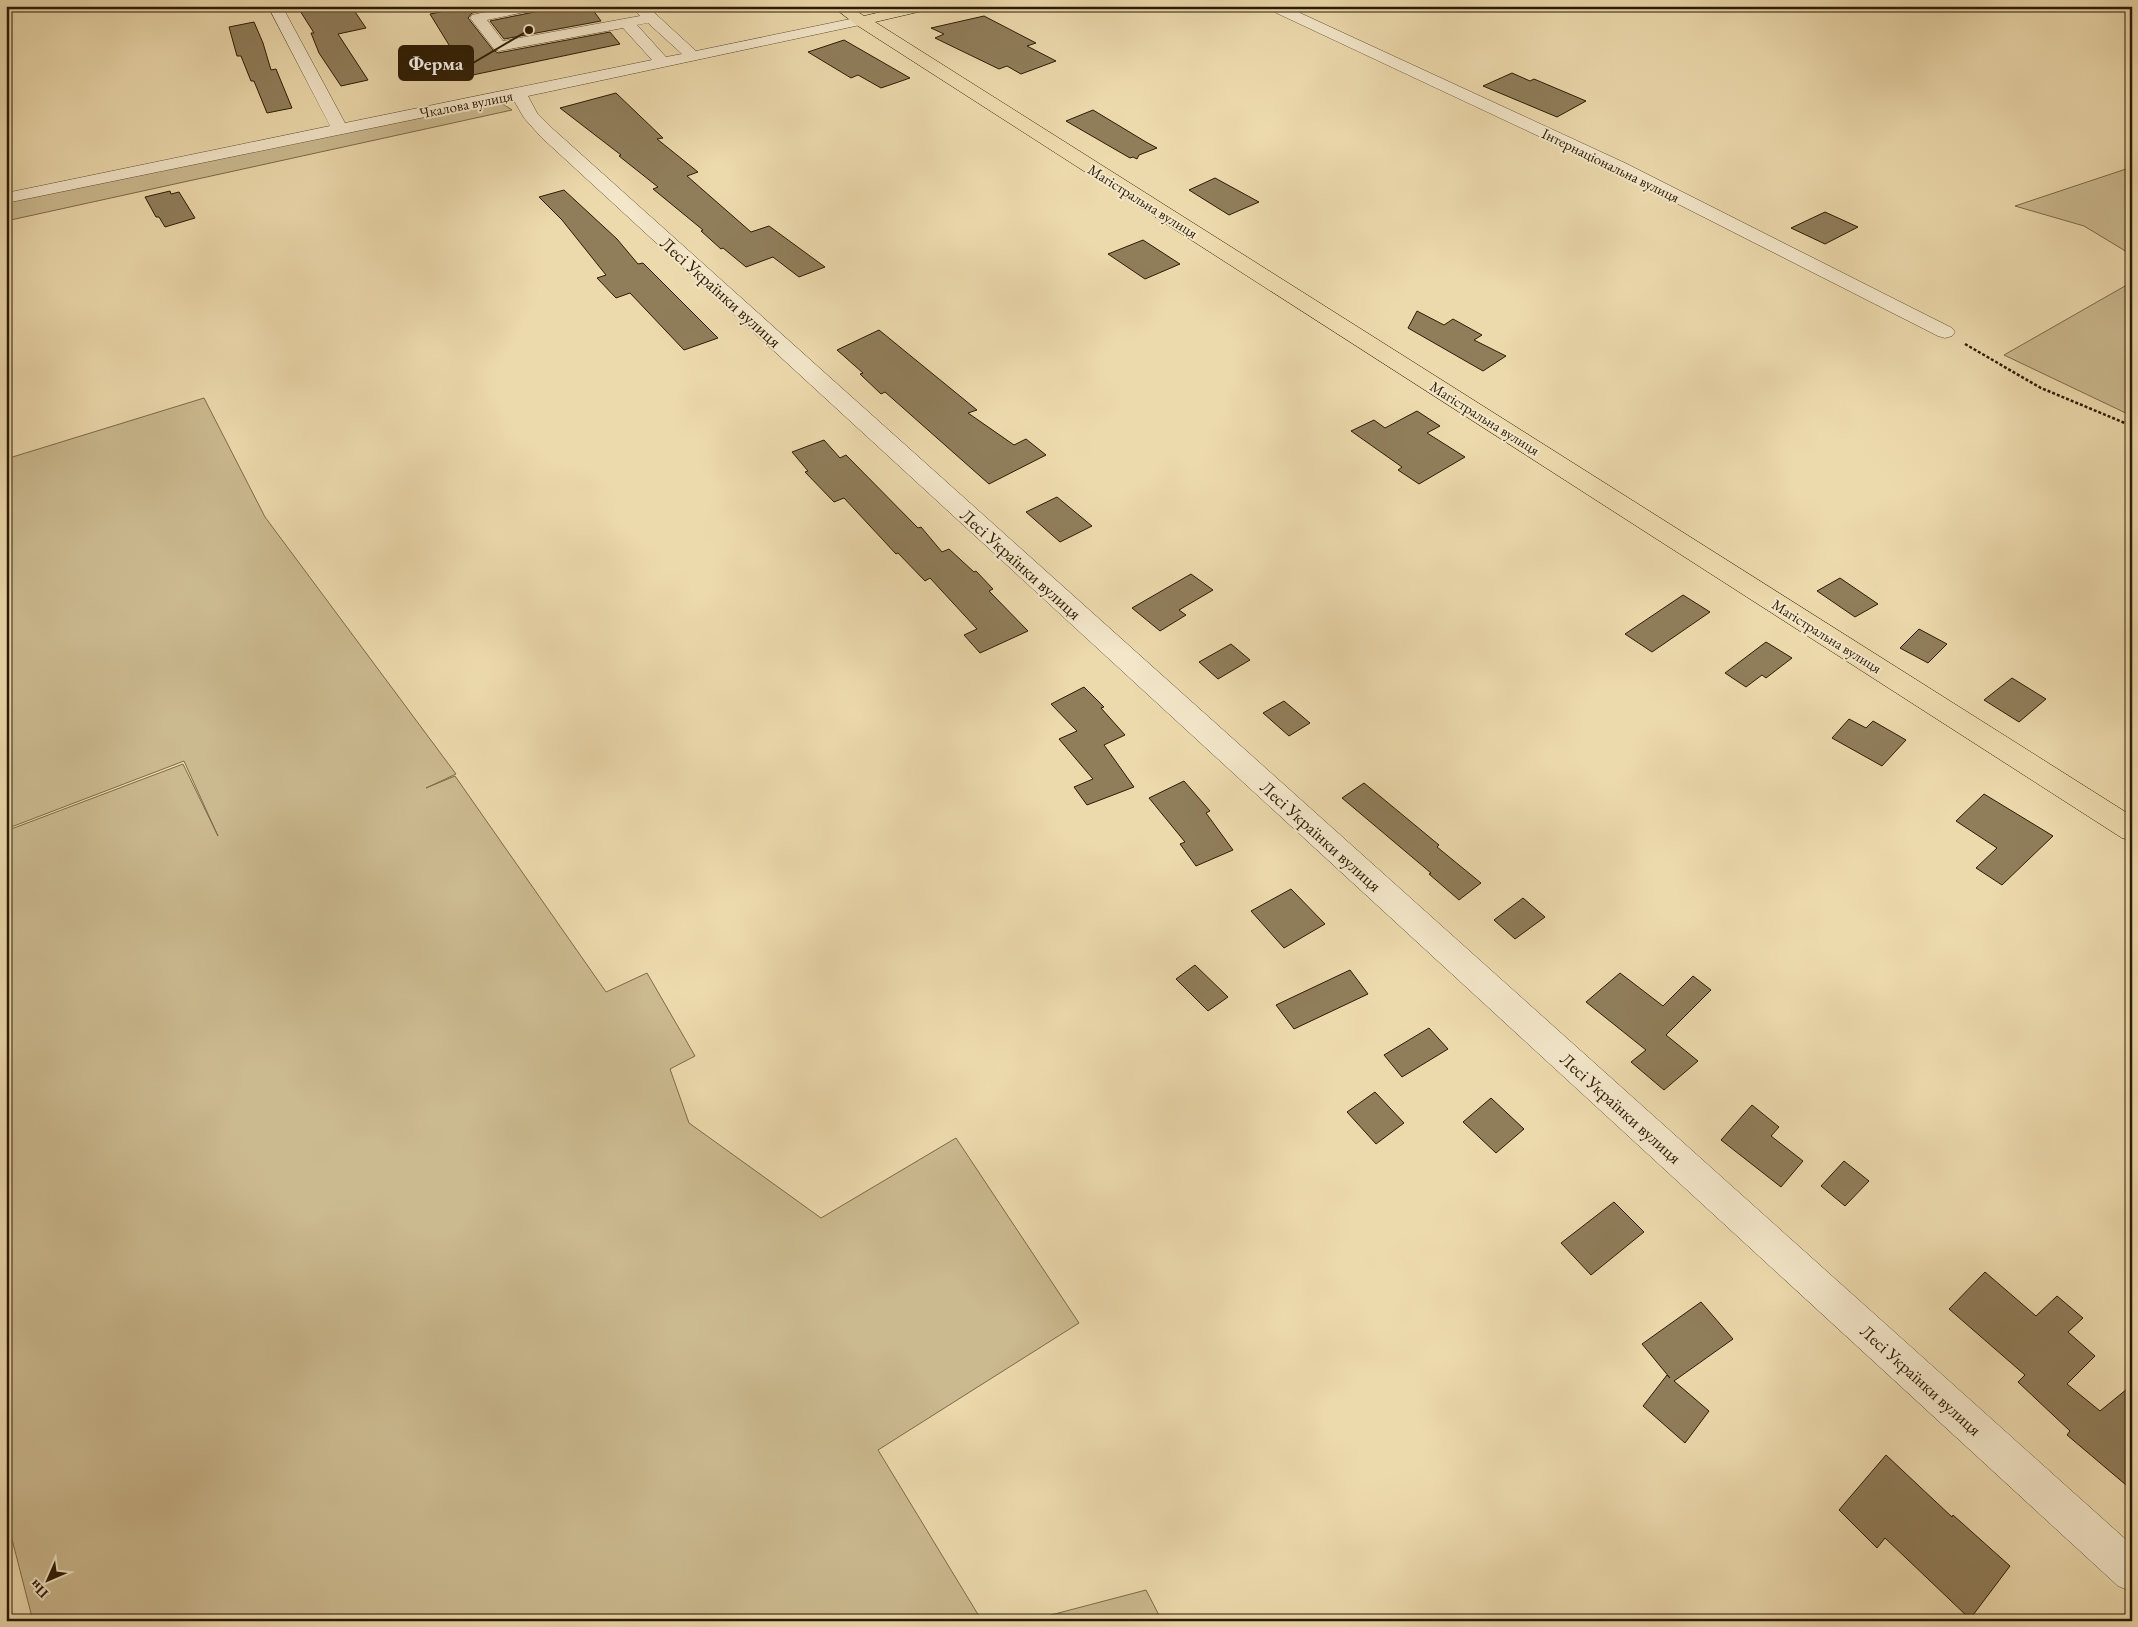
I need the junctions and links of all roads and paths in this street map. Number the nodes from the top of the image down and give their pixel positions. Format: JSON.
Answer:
{"nodes":[{"id":1,"x":275,"y":6,"type":"edge"},
{"id":2,"x":534,"y":6,"type":"edge"},
{"id":3,"x":638,"y":6,"type":"edge"},
{"id":4,"x":839,"y":6,"type":"edge"},
{"id":5,"x":926,"y":6,"type":"edge"},
{"id":6,"x":1273,"y":6,"type":"edge"},
{"id":7,"x":651,"y":18,"type":"junction"},
{"id":8,"x":860,"y":21,"type":"junction"},
{"id":9,"x":627,"y":23,"type":"junction"},
{"id":10,"x":693,"y":56,"type":"junction"},
{"id":11,"x":662,"y":63,"type":"junction"},
{"id":12,"x":518,"y":93,"type":"junction"},
{"id":13,"x":340,"y":129,"type":"junction"},
{"id":14,"x":6,"y":198,"type":"edge"},
{"id":15,"x":1946,"y":332,"type":"joint"},
{"id":16,"x":2132,"y":426,"type":"edge"},
{"id":17,"x":2132,"y":830,"type":"edge"},
{"id":18,"x":2132,"y":1572,"type":"edge"}],
"edges":[{"from":1,"to":13,"type":"street"},
{"from":2,"to":9,"type":"street"},
{"from":3,"to":7,"type":"street"},
{"from":4,"to":8,"type":"main road","name":"Магістральна вулиця"},
{"from":5,"to":8,"type":"main road","name":"Чкалова вулиця"},
{"from":6,"to":15,"type":"street","name":"Інтернаціональна вулиця"},
{"from":7,"to":9,"type":"street"},
{"from":7,"to":10,"type":"street"},
{"from":8,"to":10,"type":"street","name":"Чкалова вулиця"},
{"from":8,"to":17,"type":"main road","name":"Магістральна вулиця"},
{"from":9,"to":11,"type":"street"},
{"from":10,"to":11,"type":"street","name":"Чкалова вулиця"},
{"from":11,"to":12,"type":"street","name":"Чкалова вулиця"},
{"from":12,"to":13,"type":"street","name":"Чкалова вулиця"},
{"from":12,"to":18,"type":"street","name":"Лесі Українки вулиця"},
{"from":13,"to":14,"type":"street","name":"Чкалова вулиця"},
{"from":15,"to":16,"type":"path"}]}
